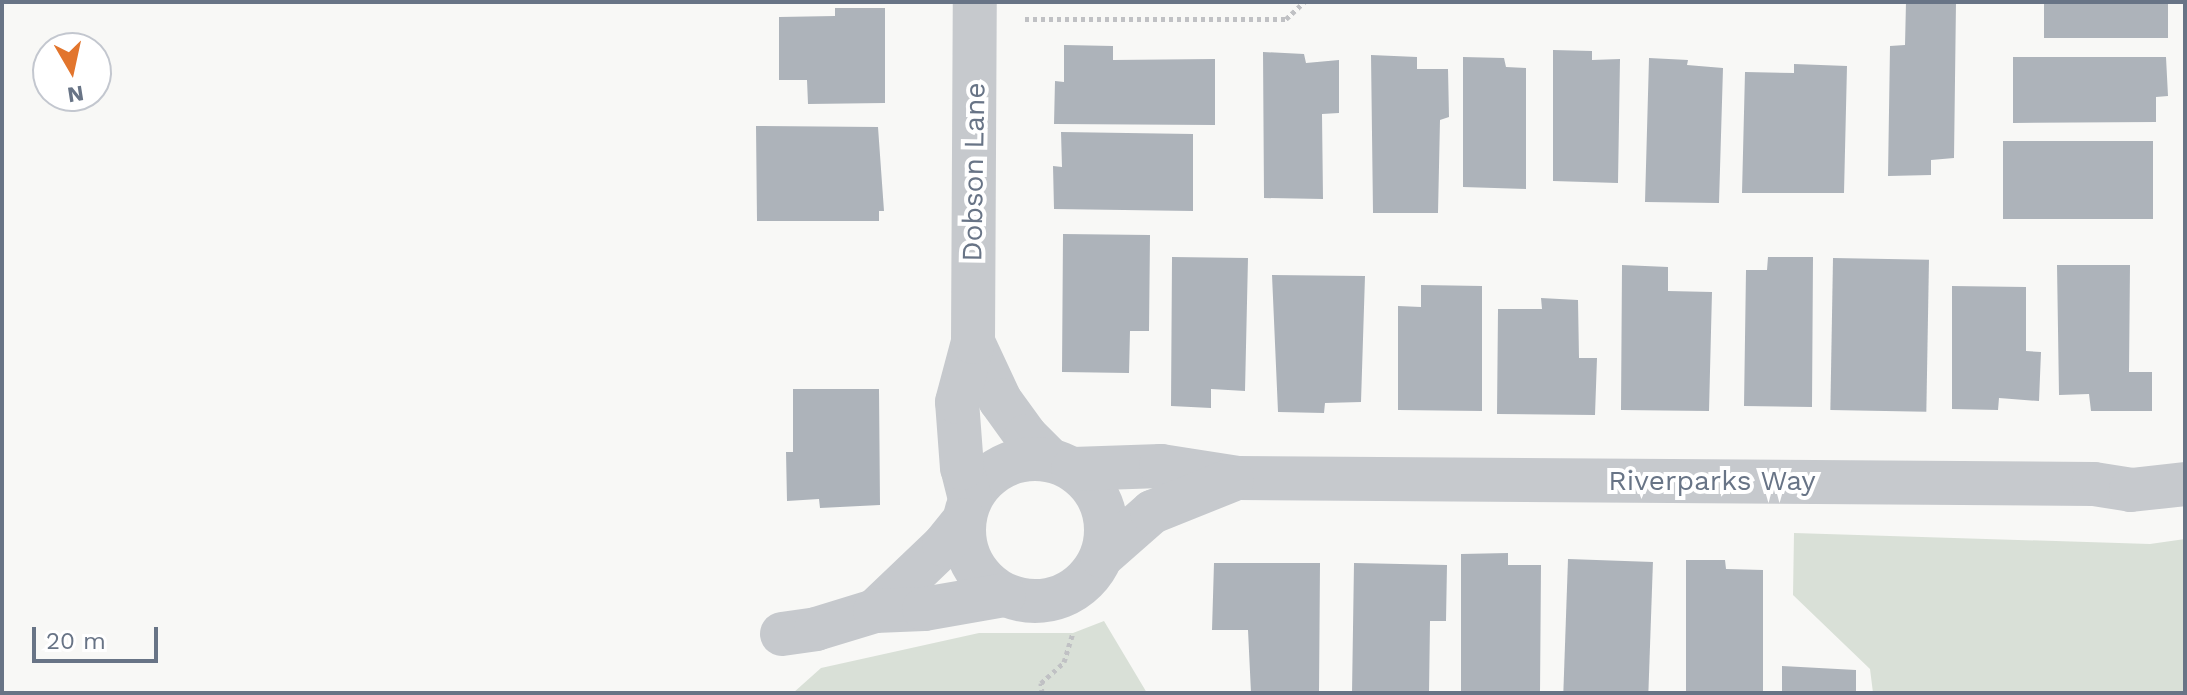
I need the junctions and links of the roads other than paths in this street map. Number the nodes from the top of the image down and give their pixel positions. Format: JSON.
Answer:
{"nodes":[{"id":1,"x":975,"y":2,"type":"edge"},
{"id":2,"x":973,"y":342,"type":"junction"},
{"id":3,"x":1061,"y":464,"type":"junction"},
{"id":4,"x":1238,"y":478,"type":"junction"},
{"id":5,"x":2185,"y":484,"type":"edge"},
{"id":6,"x":967,"y":509,"type":"junction"},
{"id":7,"x":1102,"y":556,"type":"junction"},
{"id":8,"x":1004,"y":595,"type":"junction"},
{"id":9,"x":875,"y":611,"type":"junction"},
{"id":10,"x":782,"y":634,"type":"dead end"}],
"edges":[{"from":1,"to":2,"type":"street","name":"Dobson Lane"},
{"from":2,"to":3,"type":"street","name":"Dobson Lane"},
{"from":2,"to":6,"type":"street","name":"Dobson Lane"},
{"from":3,"to":4,"type":"street","name":"Riverparks Way"},
{"from":3,"to":6,"type":"street"},
{"from":3,"to":7,"type":"street"},
{"from":4,"to":5,"type":"street","name":"Riverparks Way"},
{"from":4,"to":7,"type":"street","name":"Riverparks Way"},
{"from":6,"to":8,"type":"street"},
{"from":6,"to":9,"type":"street"},
{"from":7,"to":8,"type":"street"},
{"from":8,"to":9,"type":"street"},
{"from":9,"to":10,"type":"street"}]}
